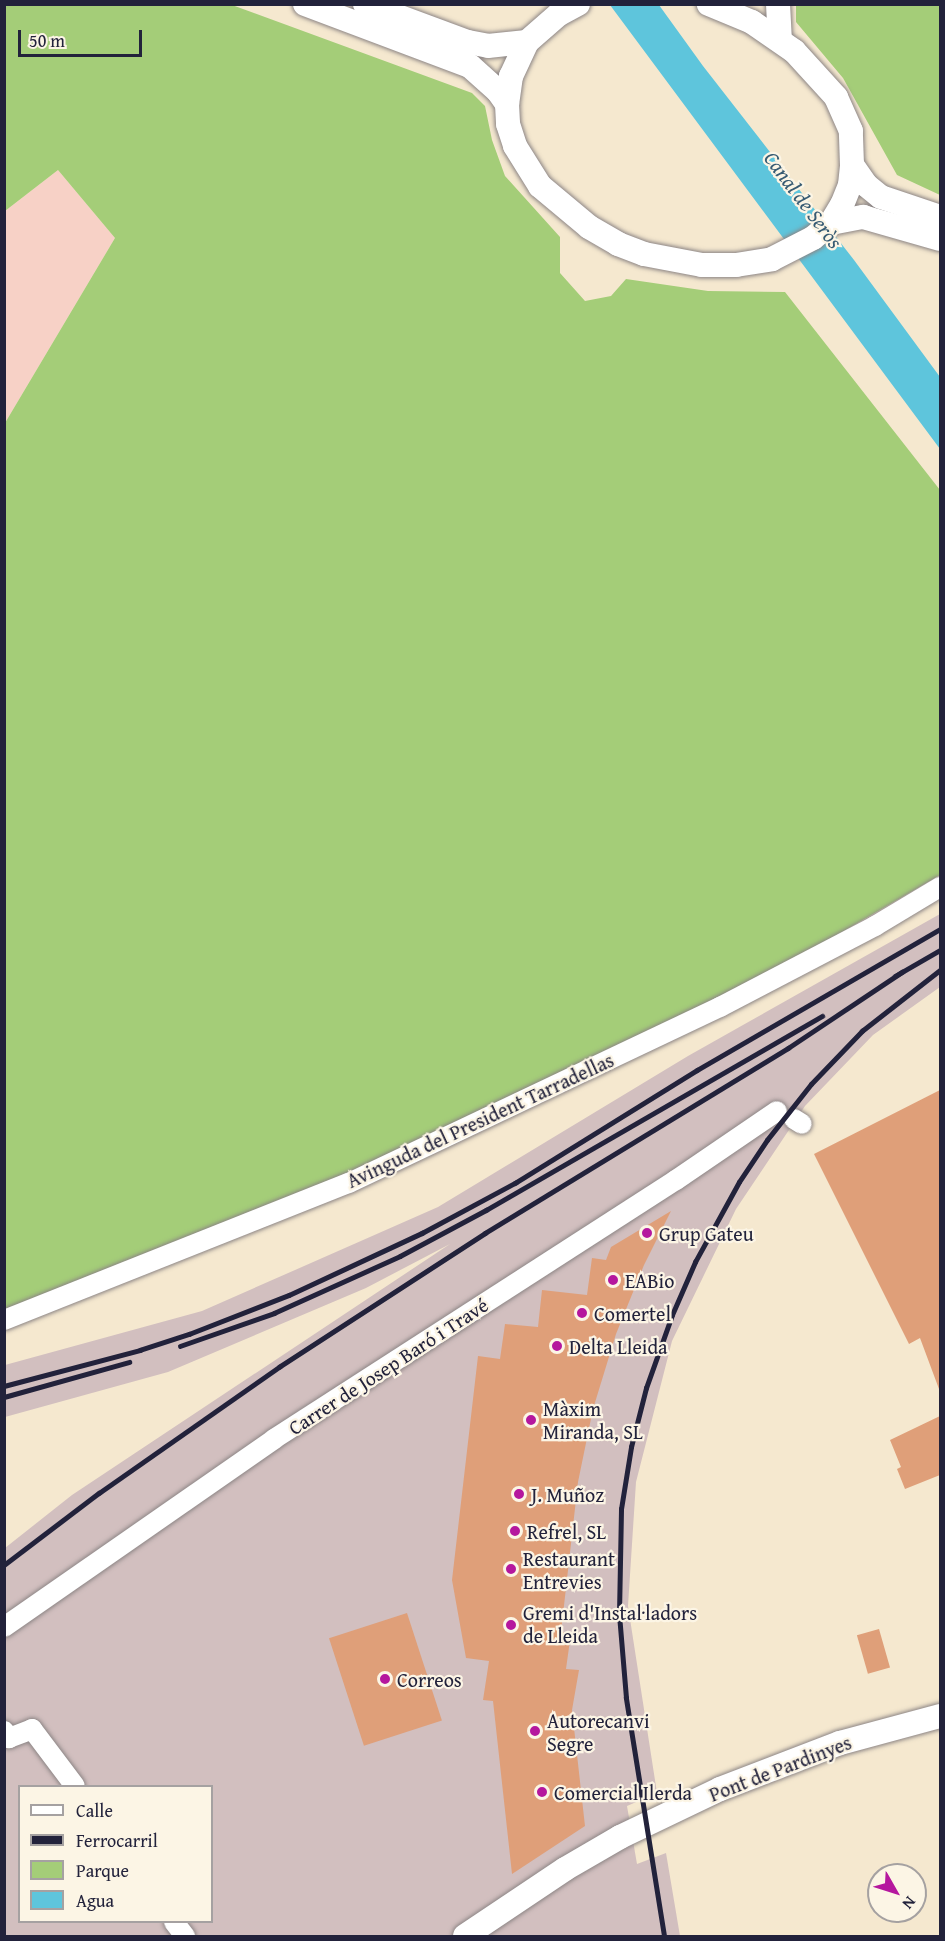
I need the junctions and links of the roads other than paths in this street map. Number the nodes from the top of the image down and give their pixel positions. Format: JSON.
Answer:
{"nodes":[{"id":1,"x":305,"y":4,"type":"edge"},
{"id":2,"x":365,"y":4,"type":"edge"},
{"id":3,"x":578,"y":4,"type":"edge"},
{"id":4,"x":778,"y":4,"type":"edge"},
{"id":5,"x":724,"y":6,"type":"edge"},
{"id":6,"x":780,"y":39,"type":"junction"},
{"id":7,"x":527,"y":42,"type":"junction"},
{"id":8,"x":507,"y":104,"type":"junction"},
{"id":9,"x":852,"y":165,"type":"junction"},
{"id":10,"x":940,"y":217,"type":"edge"},
{"id":11,"x":831,"y":223,"type":"junction"},
{"id":12,"x":940,"y":239,"type":"edge"},
{"id":13,"x":940,"y":887,"type":"edge"},
{"id":14,"x":791,"y":1118,"type":"dead end"},
{"id":15,"x":4,"y":1320,"type":"edge"},
{"id":16,"x":4,"y":1627,"type":"edge"},
{"id":17,"x":940,"y":1716,"type":"edge"},
{"id":18,"x":4,"y":1731,"type":"edge"},
{"id":19,"x":74,"y":1785,"type":"edge"},
{"id":20,"x":175,"y":1923,"type":"edge"},
{"id":21,"x":185,"y":1936,"type":"edge"},
{"id":22,"x":465,"y":1936,"type":"edge"}],
"edges":[{"from":1,"to":8,"type":"main road"},
{"from":2,"to":7,"type":"main road"},
{"from":3,"to":7,"type":"main road"},
{"from":4,"to":6,"type":"main road"},
{"from":5,"to":6,"type":"main road"},
{"from":6,"to":9,"type":"main road"},
{"from":7,"to":8,"type":"main road"},
{"from":8,"to":11,"type":"main road"},
{"from":9,"to":10,"type":"main road"},
{"from":9,"to":11,"type":"main road"},
{"from":11,"to":12,"type":"main road"},
{"from":13,"to":15,"type":"street","name":"Avinguda del President Tarradellas"},
{"from":14,"to":16,"type":"street","name":"Carrer de Josep Baró i Travé"},
{"from":17,"to":22,"type":"main road","name":"Pont de Pardinyes"},
{"from":18,"to":19,"type":"street"},
{"from":20,"to":21,"type":"street"}]}
